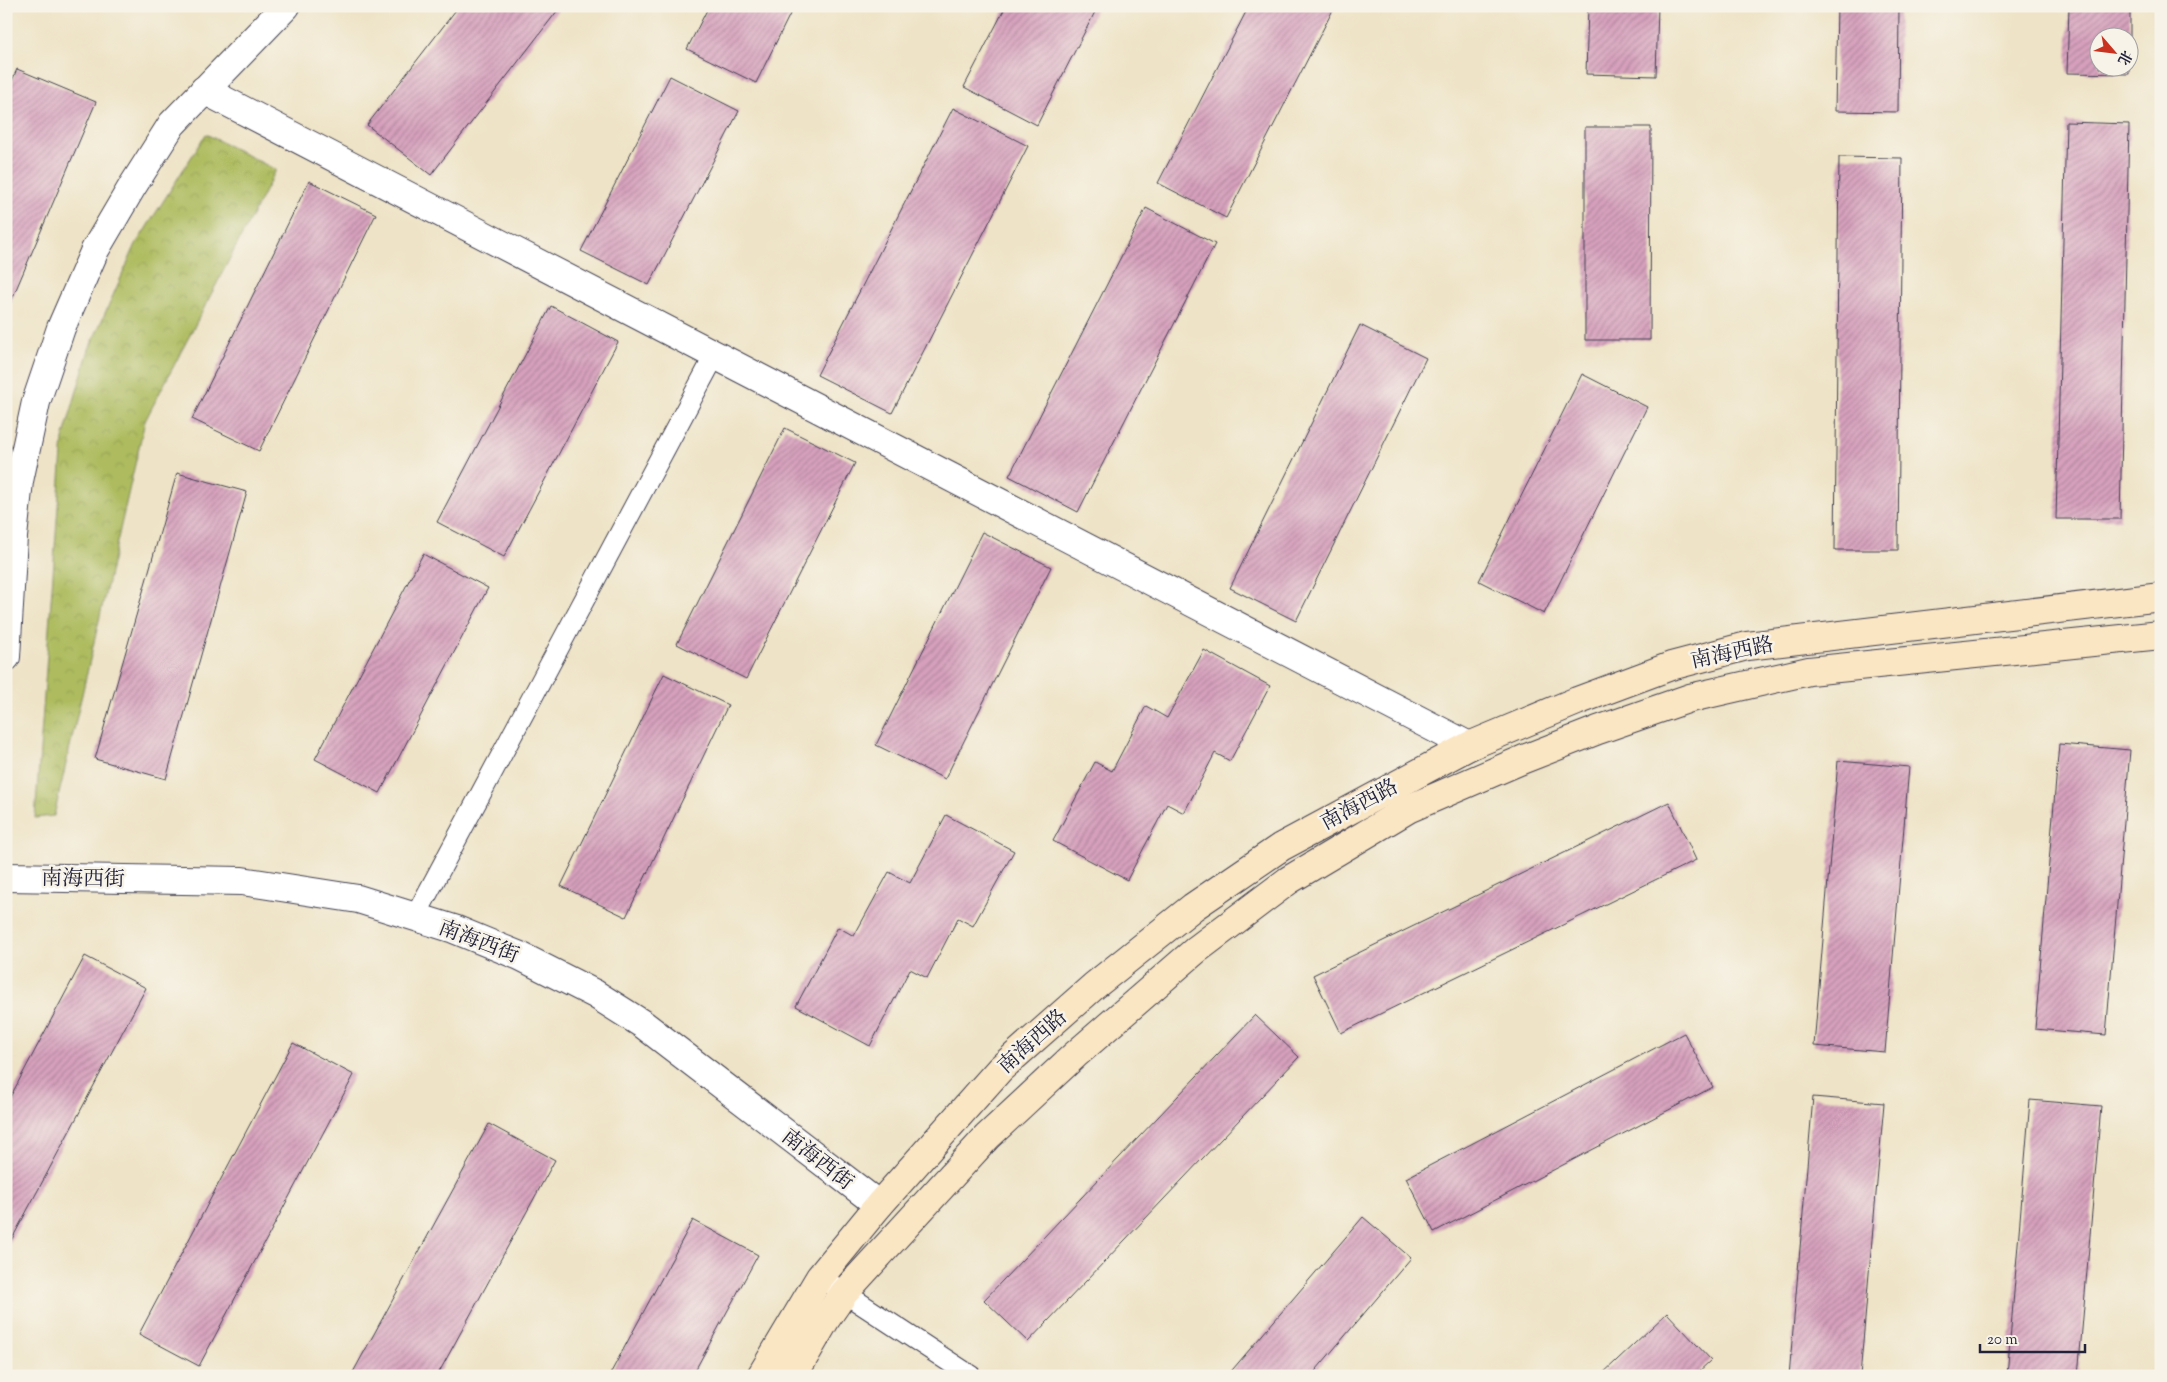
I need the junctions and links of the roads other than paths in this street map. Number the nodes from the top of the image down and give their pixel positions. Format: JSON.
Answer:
{"nodes":[{"id":1,"x":286,"y":6,"type":"edge"},
{"id":2,"x":204,"y":90,"type":"junction"},
{"id":3,"x":715,"y":355,"type":"junction"},
{"id":4,"x":2161,"y":597,"type":"edge"},
{"id":5,"x":2161,"y":635,"type":"edge"},
{"id":6,"x":6,"y":657,"type":"edge"},
{"id":7,"x":1469,"y":746,"type":"junction"},
{"id":8,"x":6,"y":877,"type":"edge"},
{"id":9,"x":414,"y":917,"type":"junction"},
{"id":10,"x":878,"y":1205,"type":"junction"},
{"id":11,"x":820,"y":1277,"type":"junction"},
{"id":12,"x":844,"y":1293,"type":"junction"},
{"id":13,"x":761,"y":1376,"type":"edge"},
{"id":14,"x":793,"y":1376,"type":"edge"},
{"id":15,"x":971,"y":1376,"type":"edge"}],
"edges":[{"from":1,"to":2,"type":"street"},
{"from":2,"to":3,"type":"street"},
{"from":2,"to":6,"type":"street"},
{"from":3,"to":7,"type":"street"},
{"from":3,"to":9,"type":"lane"},
{"from":4,"to":7,"type":"street","name":"南海西路"},
{"from":5,"to":12,"type":"street","name":"南海西路"},
{"from":7,"to":10,"type":"street","name":"南海西路"},
{"from":8,"to":9,"type":"street","name":"南海西街"},
{"from":9,"to":10,"type":"street","name":"南海西街"},
{"from":10,"to":11,"type":"street","name":"南海西路"},
{"from":11,"to":12,"type":"lane"},
{"from":11,"to":13,"type":"street","name":"南海西路"},
{"from":12,"to":14,"type":"street","name":"南海西路"},
{"from":12,"to":15,"type":"lane"}]}
